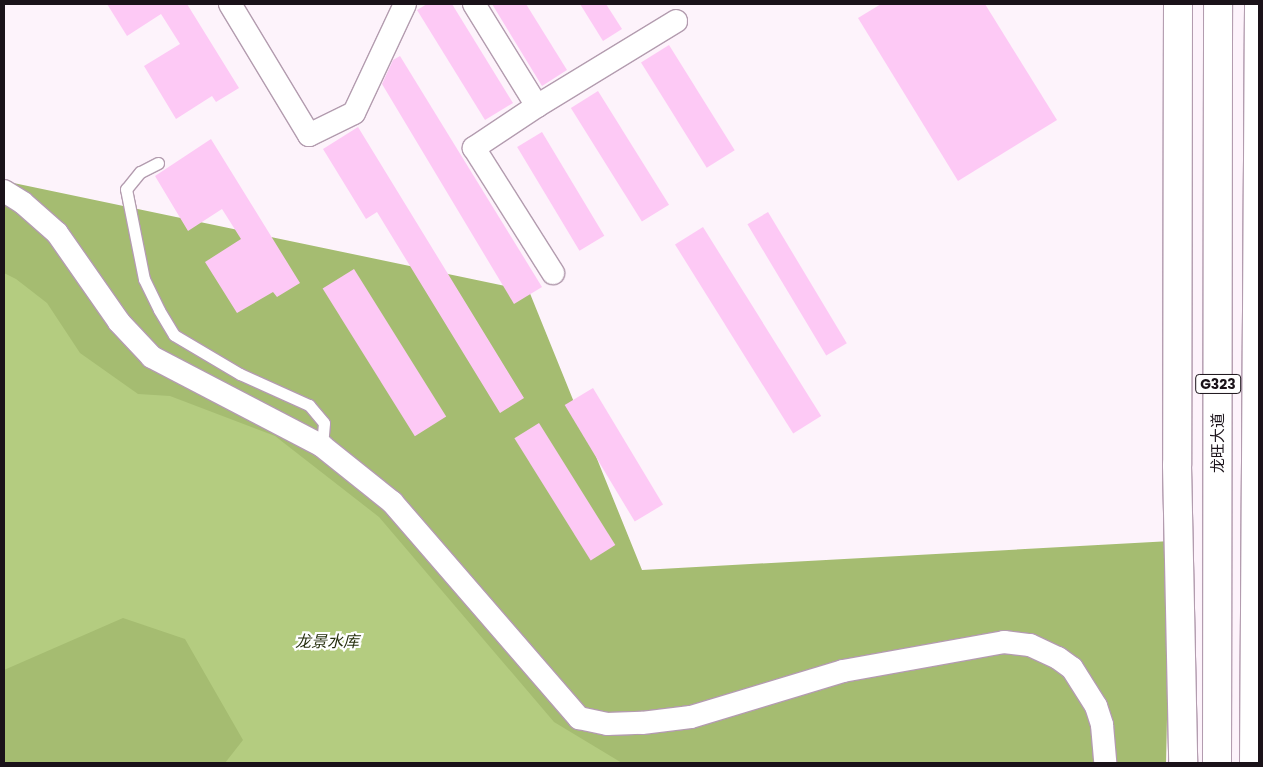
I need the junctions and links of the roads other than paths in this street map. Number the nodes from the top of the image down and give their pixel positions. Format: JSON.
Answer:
{"nodes":[{"id":1,"x":230,"y":4,"type":"edge"},
{"id":2,"x":405,"y":4,"type":"edge"},
{"id":3,"x":474,"y":4,"type":"edge"},
{"id":4,"x":1178,"y":4,"type":"edge"},
{"id":5,"x":1218,"y":4,"type":"edge"},
{"id":6,"x":1259,"y":4,"type":"edge"},
{"id":7,"x":676,"y":21,"type":"dead end"},
{"id":8,"x":1259,"y":97,"type":"edge"},
{"id":9,"x":537,"y":106,"type":"junction"},
{"id":10,"x":158,"y":164,"type":"dead end"},
{"id":11,"x":4,"y":191,"type":"edge"},
{"id":12,"x":553,"y":272,"type":"dead end"},
{"id":13,"x":322,"y":446,"type":"junction"},
{"id":14,"x":1104,"y":763,"type":"edge"},
{"id":15,"x":1183,"y":763,"type":"edge"},
{"id":16,"x":1217,"y":763,"type":"edge"},
{"id":17,"x":1254,"y":763,"type":"edge"}],
"edges":[{"from":1,"to":2,"type":"street"},
{"from":3,"to":9,"type":"street"},
{"from":4,"to":15,"type":"main road"},
{"from":5,"to":16,"type":"main road","name":"龙旺大道","number":"G323"},
{"from":6,"to":8,"type":"main road","number":"G323"},
{"from":7,"to":9,"type":"street"},
{"from":8,"to":17,"type":"main road","number":"G323"},
{"from":9,"to":12,"type":"street"},
{"from":10,"to":13,"type":"lane"},
{"from":11,"to":13,"type":"street"},
{"from":13,"to":14,"type":"street"}]}
